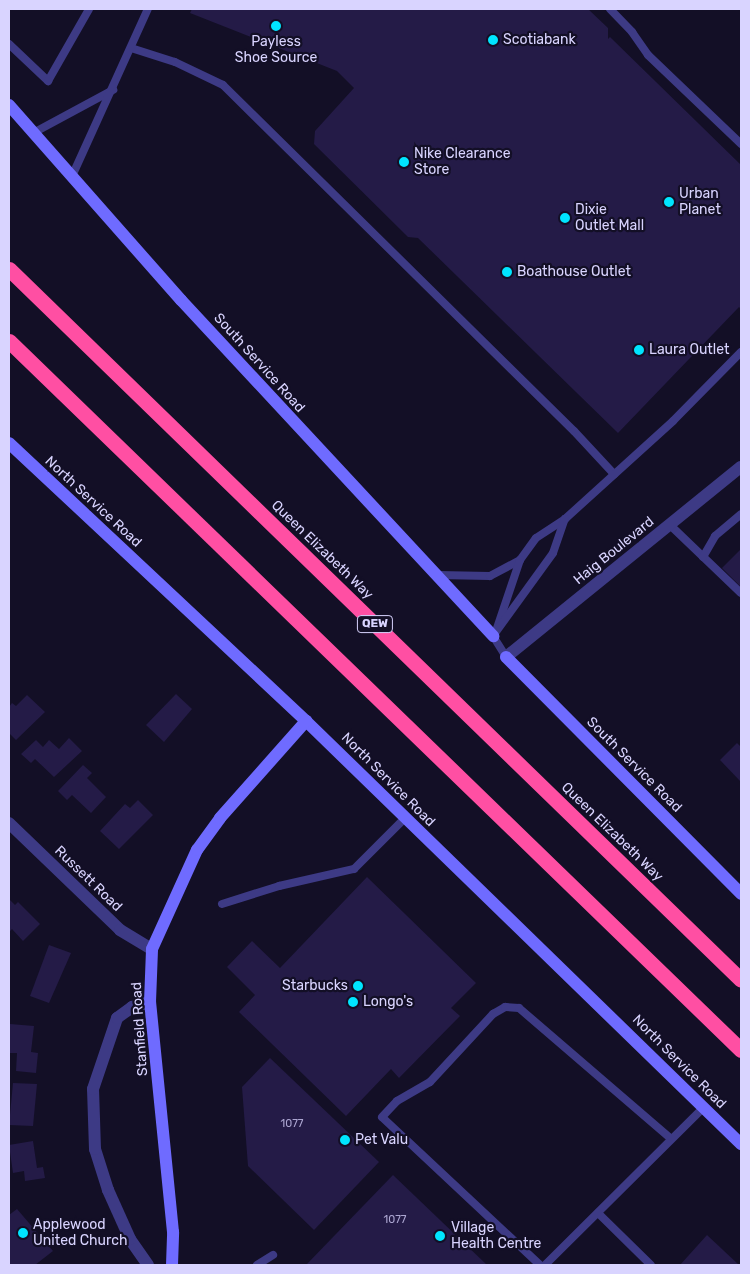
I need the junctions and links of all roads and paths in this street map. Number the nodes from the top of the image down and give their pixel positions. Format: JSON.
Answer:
{"nodes":[{"id":1,"x":89,"y":9,"type":"edge"},
{"id":2,"x":148,"y":9,"type":"edge"},
{"id":3,"x":610,"y":9,"type":"edge"},
{"id":4,"x":9,"y":44,"type":"edge"},
{"id":5,"x":131,"y":48,"type":"junction"},
{"id":6,"x":113,"y":90,"type":"junction"},
{"id":7,"x":9,"y":104,"type":"edge"},
{"id":8,"x":35,"y":132,"type":"junction"},
{"id":9,"x":741,"y":144,"type":"edge"},
{"id":10,"x":73,"y":174,"type":"junction"},
{"id":11,"x":9,"y":269,"type":"edge"},
{"id":12,"x":9,"y":341,"type":"edge"},
{"id":13,"x":741,"y":352,"type":"edge"},
{"id":14,"x":9,"y":443,"type":"edge"},
{"id":15,"x":741,"y":467,"type":"edge"},
{"id":16,"x":614,"y":474,"type":"junction"},
{"id":17,"x":741,"y":514,"type":"edge"},
{"id":18,"x":565,"y":519,"type":"junction"},
{"id":19,"x":670,"y":525,"type":"junction"},
{"id":20,"x":703,"y":557,"type":"junction"},
{"id":21,"x":520,"y":560,"type":"junction"},
{"id":22,"x":438,"y":575,"type":"junction"},
{"id":23,"x":741,"y":593,"type":"edge"},
{"id":24,"x":493,"y":636,"type":"junction"},
{"id":25,"x":506,"y":657,"type":"junction"},
{"id":26,"x":306,"y":721,"type":"junction"},
{"id":27,"x":405,"y":818,"type":"junction"},
{"id":28,"x":9,"y":822,"type":"edge"},
{"id":29,"x":741,"y":894,"type":"edge"},
{"id":30,"x":222,"y":904,"type":"dead end"},
{"id":31,"x":152,"y":949,"type":"junction"},
{"id":32,"x":741,"y":980,"type":"edge"},
{"id":33,"x":150,"y":1002,"type":"junction"},
{"id":34,"x":741,"y":1050,"type":"edge"},
{"id":35,"x":704,"y":1107,"type":"junction"},
{"id":36,"x":670,"y":1138,"type":"junction"},
{"id":37,"x":741,"y":1144,"type":"edge"},
{"id":38,"x":598,"y":1213,"type":"junction"},
{"id":39,"x":273,"y":1254,"type":"dead end"},
{"id":40,"x":148,"y":1265,"type":"edge"},
{"id":41,"x":172,"y":1265,"type":"edge"},
{"id":42,"x":257,"y":1265,"type":"edge"},
{"id":43,"x":540,"y":1265,"type":"edge"},
{"id":44,"x":545,"y":1265,"type":"edge"},
{"id":45,"x":651,"y":1265,"type":"edge"}],
"edges":[{"from":1,"to":4,"type":"lane"},
{"from":2,"to":5,"type":"lane"},
{"from":3,"to":9,"type":"lane"},
{"from":5,"to":6,"type":"lane"},
{"from":5,"to":16,"type":"lane"},
{"from":6,"to":8,"type":"lane"},
{"from":6,"to":10,"type":"lane"},
{"from":7,"to":8,"type":"main road","name":"South Service Road"},
{"from":8,"to":10,"type":"main road","name":"South Service Road"},
{"from":10,"to":22,"type":"main road","name":"South Service Road"},
{"from":11,"to":32,"type":"highway","name":"Queen Elizabeth Way","number":"QEW"},
{"from":12,"to":34,"type":"highway"},
{"from":13,"to":16,"type":"lane"},
{"from":14,"to":26,"type":"main road","name":"North Service Road"},
{"from":15,"to":19,"type":"street","name":"Haig Boulevard"},
{"from":16,"to":18,"type":"lane"},
{"from":17,"to":20,"type":"lane"},
{"from":18,"to":21,"type":"lane"},
{"from":18,"to":24,"type":"lane"},
{"from":19,"to":20,"type":"lane"},
{"from":19,"to":25,"type":"street","name":"Haig Boulevard"},
{"from":20,"to":23,"type":"lane"},
{"from":21,"to":22,"type":"lane"},
{"from":21,"to":24,"type":"lane"},
{"from":22,"to":24,"type":"main road","name":"South Service Road"},
{"from":24,"to":25,"type":"lane"},
{"from":25,"to":29,"type":"main road","name":"South Service Road"},
{"from":26,"to":27,"type":"main road","name":"North Service Road"},
{"from":26,"to":31,"type":"main road","name":"Stanfield Road"},
{"from":27,"to":30,"type":"lane"},
{"from":27,"to":35,"type":"main road","name":"North Service Road"},
{"from":28,"to":31,"type":"street","name":"Russett Road"},
{"from":31,"to":33,"type":"main road","name":"Stanfield Road"},
{"from":33,"to":40,"type":"street"},
{"from":33,"to":41,"type":"main road","name":"Stanfield Road"},
{"from":35,"to":36,"type":"lane"},
{"from":35,"to":37,"type":"main road","name":"North Service Road"},
{"from":36,"to":38,"type":"lane"},
{"from":36,"to":43,"type":"lane"},
{"from":38,"to":44,"type":"lane"},
{"from":38,"to":45,"type":"lane"},
{"from":39,"to":42,"type":"lane"}]}
